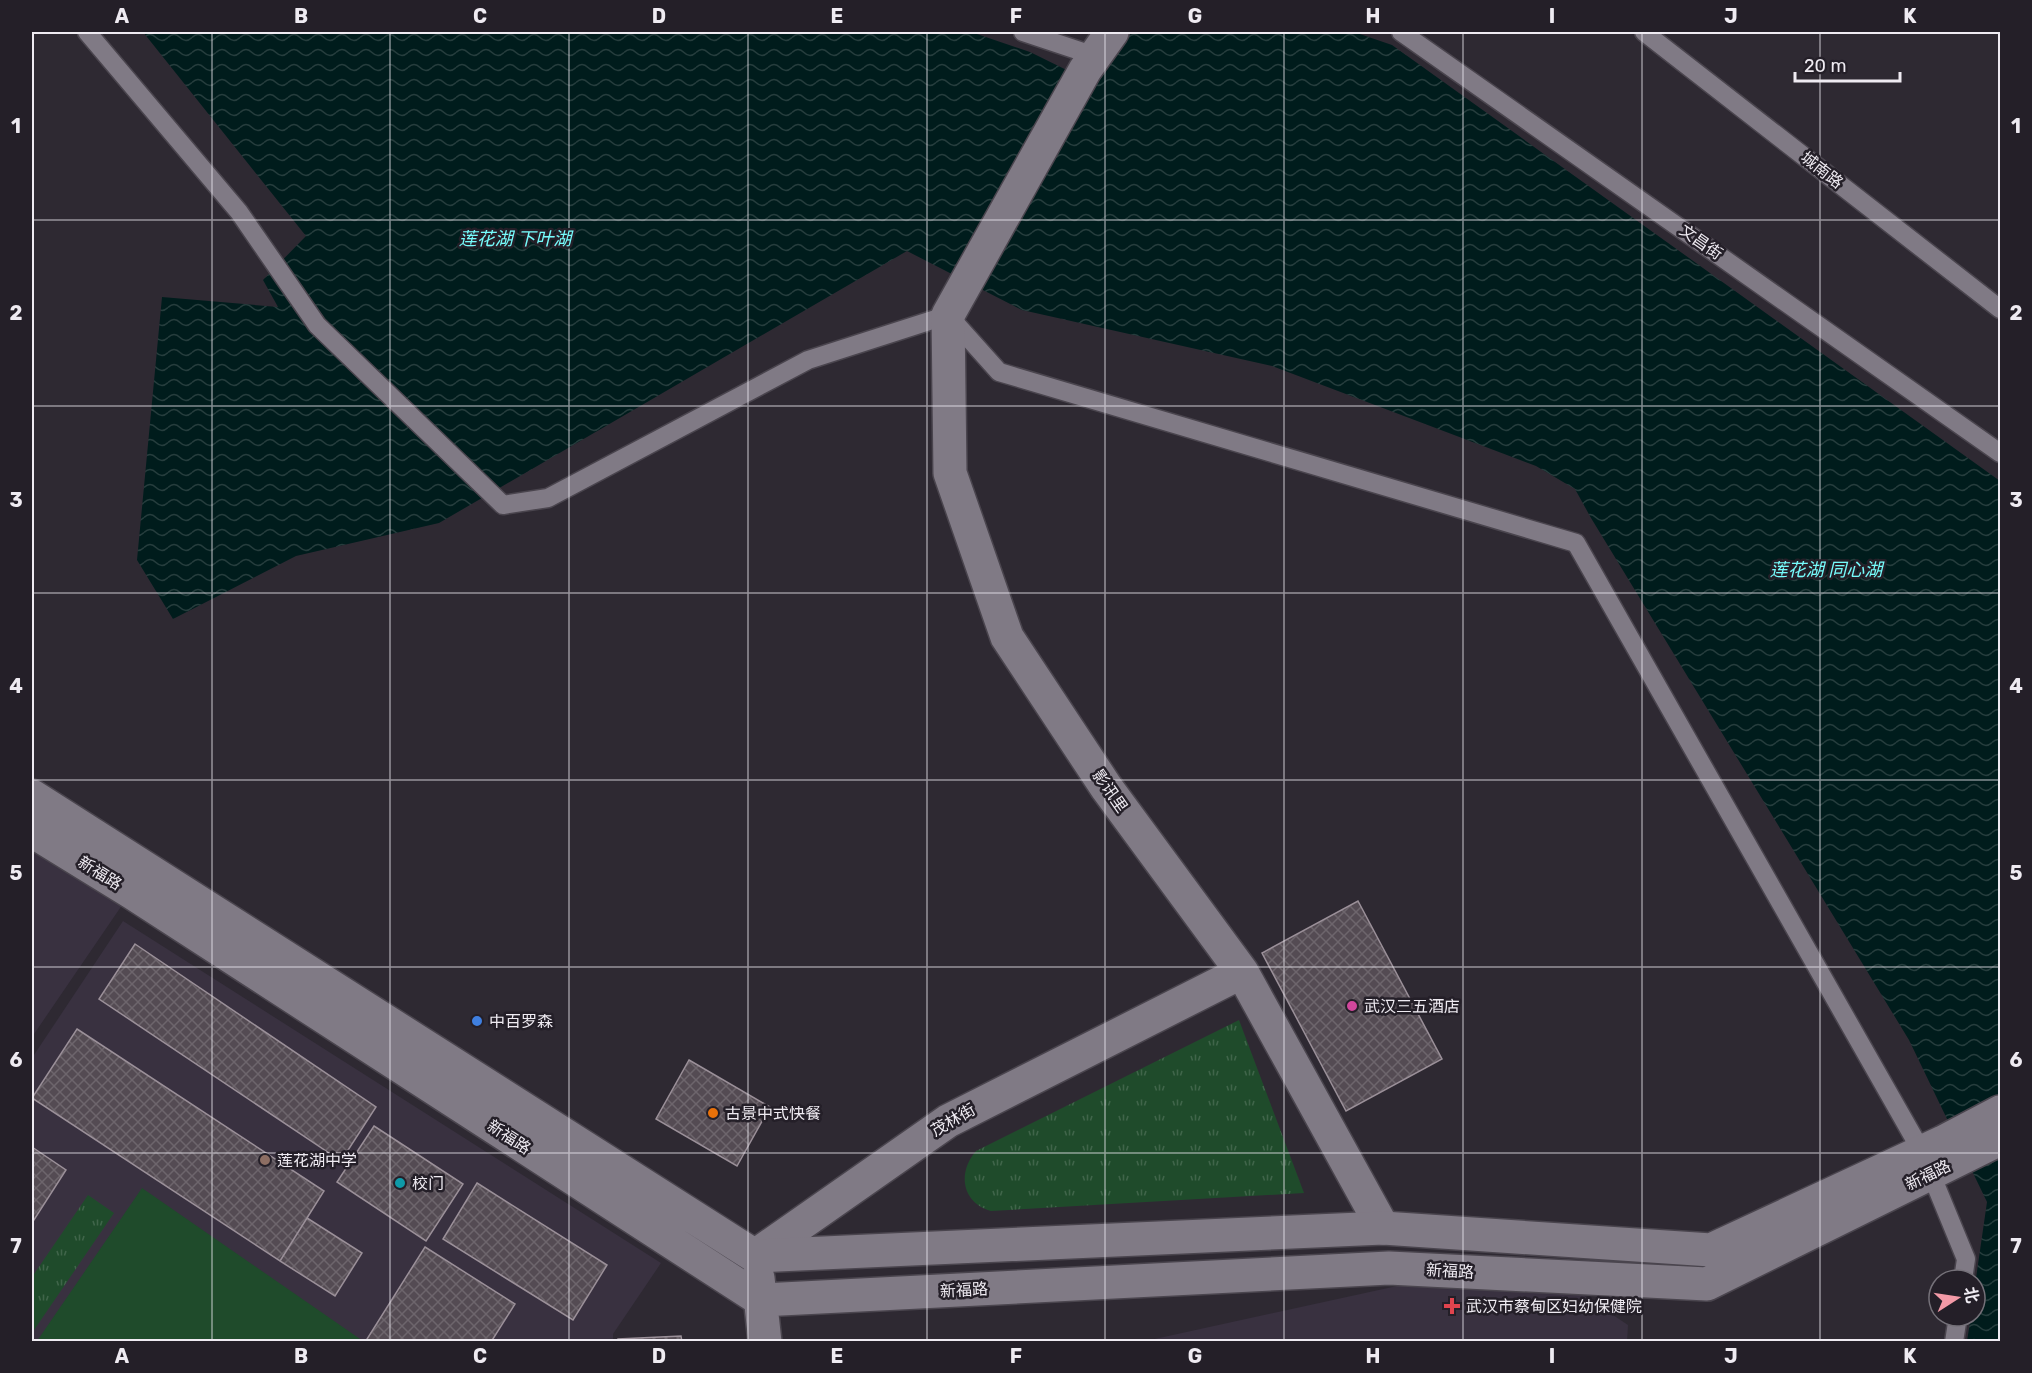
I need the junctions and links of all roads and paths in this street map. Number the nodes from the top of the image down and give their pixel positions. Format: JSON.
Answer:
{"nodes":[{"id":1,"x":87,"y":32,"type":"edge"},
{"id":2,"x":1023,"y":32,"type":"edge"},
{"id":3,"x":1401,"y":32,"type":"edge"},
{"id":4,"x":1644,"y":32,"type":"edge"},
{"id":5,"x":1097,"y":53,"type":"edge"},
{"id":6,"x":2001,"y":309,"type":"edge"},
{"id":7,"x":948,"y":315,"type":"junction"},
{"id":8,"x":2001,"y":453,"type":"edge"},
{"id":9,"x":32,"y":796,"type":"edge"},
{"id":10,"x":32,"y":831,"type":"edge"},
{"id":11,"x":1242,"y":972,"type":"junction"},
{"id":12,"x":2001,"y":1113,"type":"edge"},
{"id":13,"x":2001,"y":1139,"type":"edge"},
{"id":14,"x":1937,"y":1157,"type":"junction"},
{"id":15,"x":1383,"y":1228,"type":"junction"},
{"id":16,"x":755,"y":1256,"type":"junction"},
{"id":17,"x":1965,"y":1268,"type":"edge"},
{"id":18,"x":761,"y":1300,"type":"junction"},
{"id":19,"x":765,"y":1341,"type":"edge"}],
"edges":[{"from":1,"to":7,"type":"lane"},
{"from":2,"to":5,"type":"lane"},
{"from":3,"to":8,"type":"lane","name":"文昌街"},
{"from":4,"to":6,"type":"lane","name":"城南路"},
{"from":5,"to":7,"type":"street"},
{"from":7,"to":11,"type":"street","name":"影讯里"},
{"from":7,"to":14,"type":"lane"},
{"from":9,"to":16,"type":"street","name":"新福路"},
{"from":10,"to":18,"type":"street","name":"新福路"},
{"from":11,"to":15,"type":"street","name":"影讯里"},
{"from":11,"to":16,"type":"street","name":"茂林街"},
{"from":12,"to":14,"type":"street","name":"新福路"},
{"from":13,"to":14,"type":"street","name":"新福路"},
{"from":14,"to":15,"type":"street","name":"新福路"},
{"from":14,"to":17,"type":"lane"},
{"from":14,"to":18,"type":"street","name":"新福路"},
{"from":15,"to":16,"type":"street","name":"新福路"},
{"from":16,"to":18,"type":"street"},
{"from":18,"to":19,"type":"street"}]}
